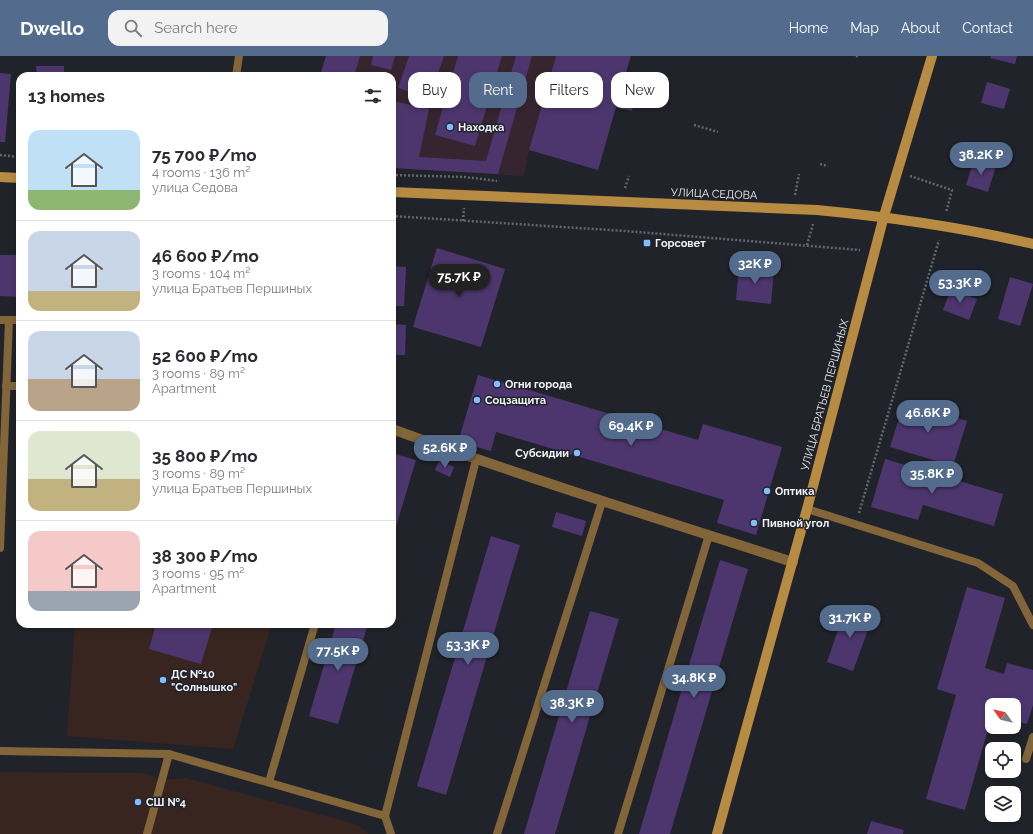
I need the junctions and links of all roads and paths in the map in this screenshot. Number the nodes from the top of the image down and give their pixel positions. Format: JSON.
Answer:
{"nodes":[{"id":1,"x":239,"y":56,"type":"edge"},
{"id":2,"x":932,"y":56,"type":"edge"},
{"id":3,"x":237,"y":72,"type":"edge"},
{"id":4,"x":694,"y":126,"type":"dead end"},
{"id":5,"x":718,"y":132,"type":"dead end"},
{"id":6,"x":0,"y":155,"type":"edge"},
{"id":7,"x":16,"y":157,"type":"edge"},
{"id":8,"x":820,"y":164,"type":"dead end"},
{"id":9,"x":828,"y":166,"type":"dead end"},
{"id":10,"x":898,"y":172,"type":"junction"},
{"id":11,"x":799,"y":174,"type":"dead end"},
{"id":12,"x":629,"y":176,"type":"dead end"},
{"id":13,"x":0,"y":177,"type":"edge"},
{"id":14,"x":16,"y":178,"type":"edge"},
{"id":15,"x":624,"y":191,"type":"dead end"},
{"id":16,"x":396,"y":192,"type":"edge"},
{"id":17,"x":795,"y":195,"type":"dead end"},
{"id":18,"x":396,"y":216,"type":"edge"},
{"id":19,"x":884,"y":216,"type":"junction"},
{"id":20,"x":943,"y":225,"type":"junction"},
{"id":21,"x":1033,"y":244,"type":"edge"},
{"id":22,"x":875,"y":251,"type":"junction"},
{"id":23,"x":0,"y":320,"type":"edge"},
{"id":24,"x":9,"y":320,"type":"junction"},
{"id":25,"x":16,"y":320,"type":"edge"},
{"id":26,"x":6,"y":386,"type":"junction"},
{"id":27,"x":16,"y":386,"type":"edge"},
{"id":28,"x":396,"y":430,"type":"edge"},
{"id":29,"x":476,"y":460,"type":"junction"},
{"id":30,"x":602,"y":502,"type":"junction"},
{"id":31,"x":807,"y":509,"type":"junction"},
{"id":32,"x":856,"y":525,"type":"junction"},
{"id":33,"x":709,"y":535,"type":"junction"},
{"id":34,"x":0,"y":548,"type":"edge"},
{"id":35,"x":792,"y":562,"type":"junction"},
{"id":36,"x":1033,"y":625,"type":"edge"},
{"id":37,"x":314,"y":628,"type":"edge"},
{"id":38,"x":1033,"y":737,"type":"edge"},
{"id":39,"x":0,"y":751,"type":"edge"},
{"id":40,"x":169,"y":754,"type":"junction"},
{"id":41,"x":1026,"y":759,"type":"dead end"},
{"id":42,"x":269,"y":782,"type":"junction"},
{"id":43,"x":384,"y":816,"type":"junction"},
{"id":44,"x":148,"y":834,"type":"edge"},
{"id":45,"x":391,"y":834,"type":"edge"},
{"id":46,"x":497,"y":834,"type":"edge"},
{"id":47,"x":618,"y":834,"type":"edge"},
{"id":48,"x":717,"y":834,"type":"edge"}],
"edges":[{"from":1,"to":3,"type":"lane"},
{"from":2,"to":10,"type":"street","name":"УЛИЦА БРАТЬЕВ ПЕРШИНЫХ"},
{"from":4,"to":5,"type":"path"},
{"from":6,"to":7,"type":"path"},
{"from":8,"to":9,"type":"path"},
{"from":10,"to":19,"type":"street","name":"УЛИЦА БРАТЬЕВ ПЕРШИНЫХ"},
{"from":10,"to":20,"type":"path"},
{"from":11,"to":17,"type":"path"},
{"from":12,"to":15,"type":"path"},
{"from":13,"to":14,"type":"street"},
{"from":16,"to":19,"type":"street","name":"УЛИЦА СЕДОВА"},
{"from":18,"to":22,"type":"path"},
{"from":19,"to":20,"type":"street","name":"УЛИЦА СЕДОВА"},
{"from":19,"to":22,"type":"street","name":"УЛИЦА БРАТЬЕВ ПЕРШИНЫХ"},
{"from":20,"to":21,"type":"street","name":"УЛИЦА СЕДОВА"},
{"from":20,"to":32,"type":"path"},
{"from":22,"to":31,"type":"street","name":"УЛИЦА БРАТЬЕВ ПЕРШИНЫХ"},
{"from":23,"to":24,"type":"lane"},
{"from":24,"to":25,"type":"lane"},
{"from":24,"to":26,"type":"lane"},
{"from":26,"to":27,"type":"lane"},
{"from":26,"to":34,"type":"lane"},
{"from":28,"to":29,"type":"street"},
{"from":29,"to":30,"type":"street"},
{"from":29,"to":43,"type":"lane"},
{"from":30,"to":33,"type":"street"},
{"from":30,"to":46,"type":"lane"},
{"from":31,"to":32,"type":"lane"},
{"from":31,"to":35,"type":"street","name":"УЛИЦА БРАТЬЕВ ПЕРШИНЫХ"},
{"from":32,"to":36,"type":"lane"},
{"from":33,"to":35,"type":"street"},
{"from":33,"to":47,"type":"lane"},
{"from":35,"to":48,"type":"street","name":"УЛИЦА БРАТЬЕВ ПЕРШИНЫХ"},
{"from":37,"to":42,"type":"lane"},
{"from":38,"to":41,"type":"lane"},
{"from":39,"to":40,"type":"lane"},
{"from":40,"to":42,"type":"lane"},
{"from":40,"to":44,"type":"lane"},
{"from":42,"to":43,"type":"lane"},
{"from":43,"to":45,"type":"lane"}]}
